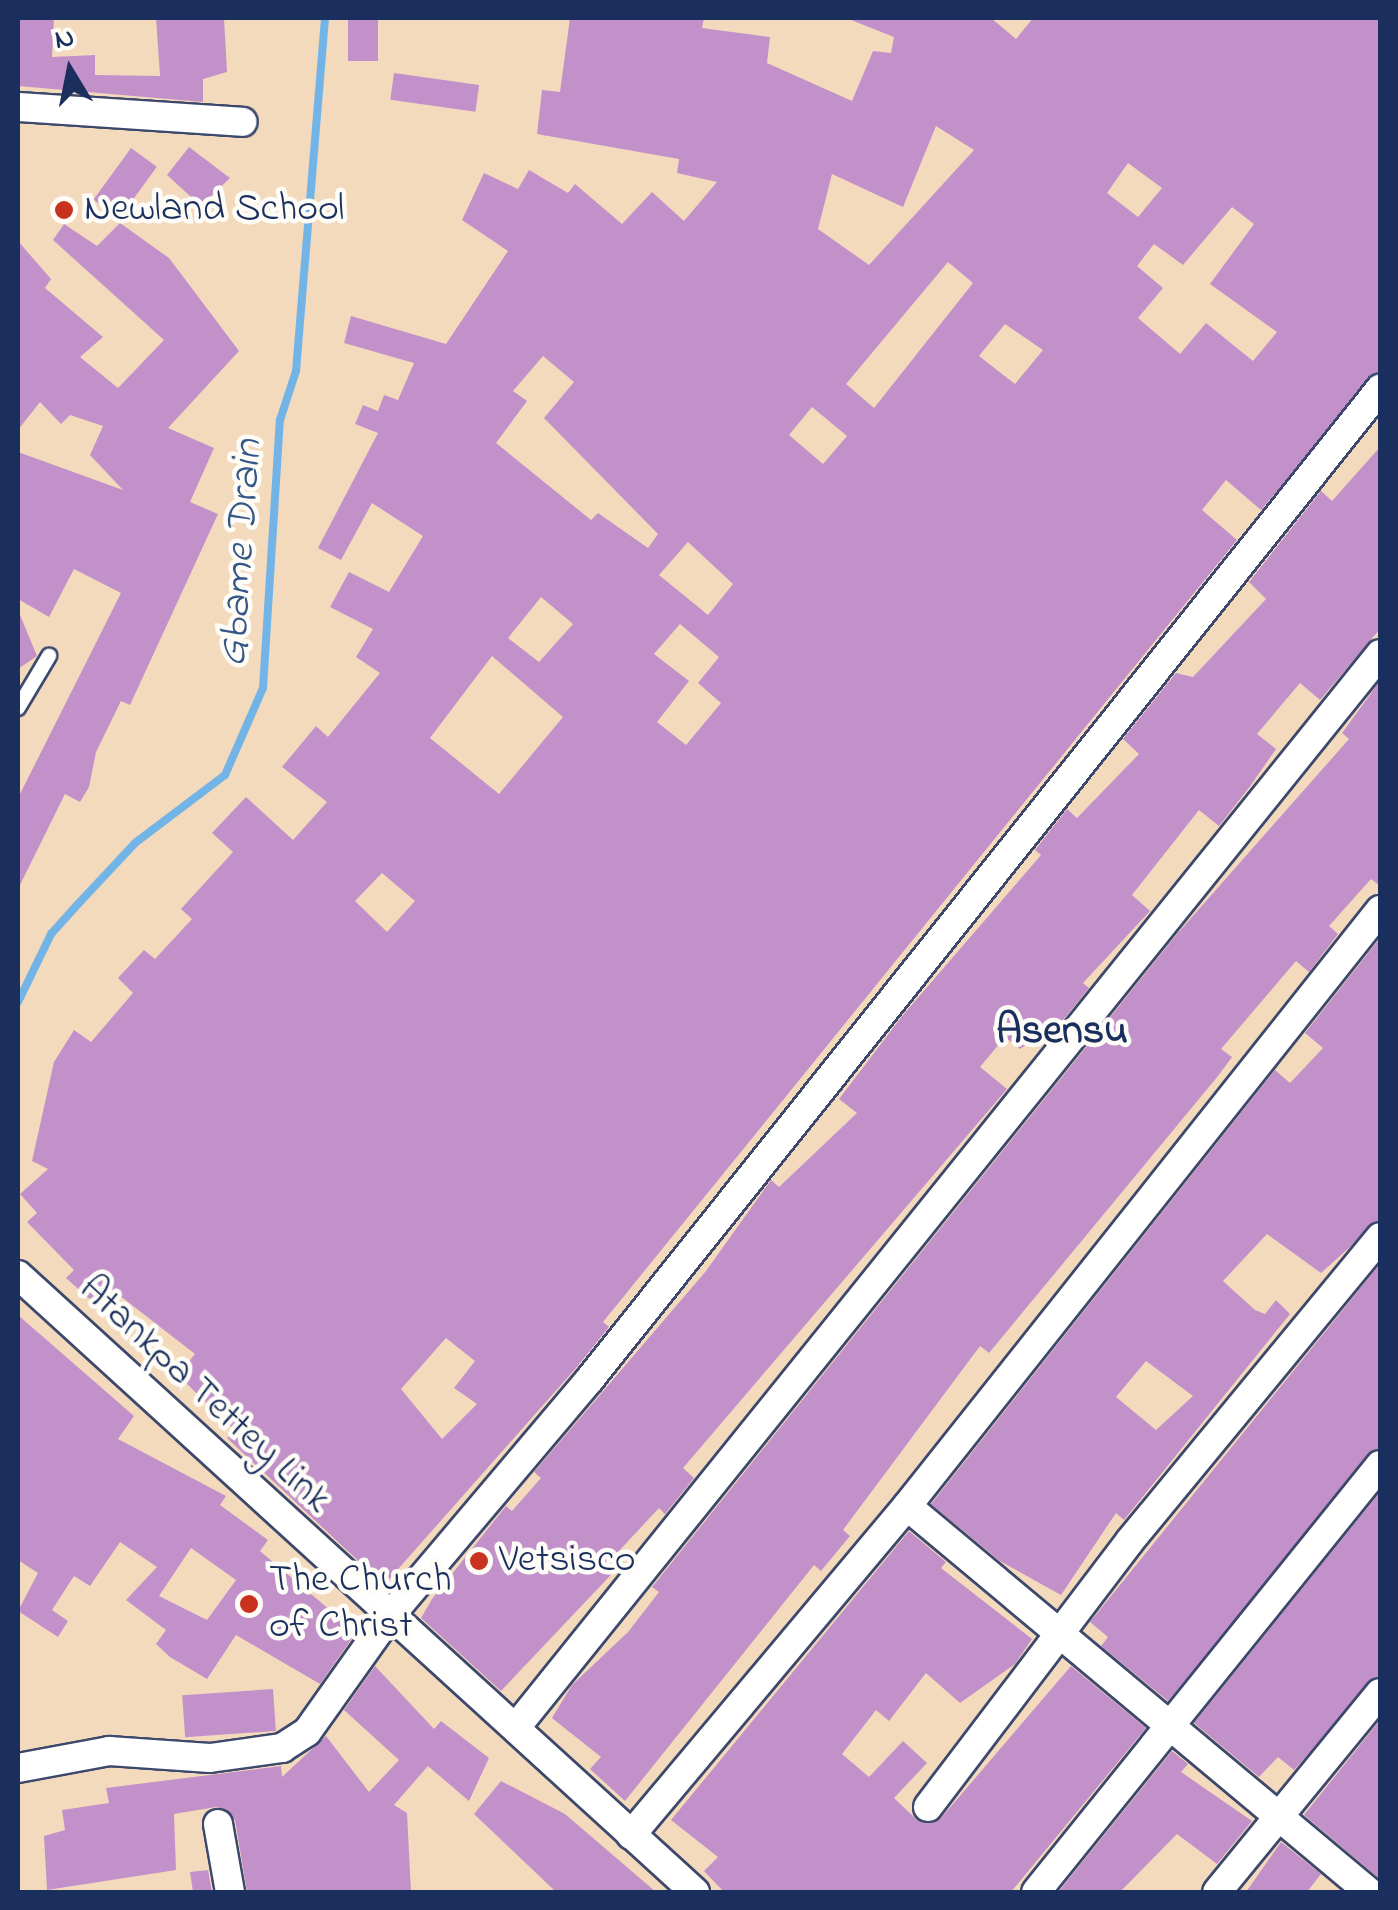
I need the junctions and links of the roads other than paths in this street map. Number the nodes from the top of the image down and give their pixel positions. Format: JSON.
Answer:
{"nodes":[{"id":1,"x":18,"y":107,"type":"edge"},
{"id":2,"x":242,"y":122,"type":"dead end"},
{"id":3,"x":1380,"y":388,"type":"edge"},
{"id":4,"x":1380,"y":654,"type":"edge"},
{"id":5,"x":49,"y":656,"type":"dead end"},
{"id":6,"x":18,"y":708,"type":"edge"},
{"id":7,"x":1380,"y":910,"type":"edge"},
{"id":8,"x":1380,"y":1237,"type":"edge"},
{"id":9,"x":18,"y":1275,"type":"edge"},
{"id":10,"x":1380,"y":1466,"type":"edge"},
{"id":11,"x":907,"y":1506,"type":"junction"},
{"id":12,"x":388,"y":1618,"type":"junction"},
{"id":13,"x":1062,"y":1632,"type":"junction"},
{"id":14,"x":1380,"y":1693,"type":"edge"},
{"id":15,"x":1173,"y":1724,"type":"junction"},
{"id":16,"x":517,"y":1726,"type":"junction"},
{"id":17,"x":18,"y":1765,"type":"edge"},
{"id":18,"x":928,"y":1807,"type":"dead end"},
{"id":19,"x":1281,"y":1814,"type":"junction"},
{"id":20,"x":218,"y":1824,"type":"dead end"},
{"id":21,"x":631,"y":1835,"type":"junction"},
{"id":22,"x":230,"y":1892,"type":"edge"},
{"id":23,"x":696,"y":1892,"type":"edge"},
{"id":24,"x":1036,"y":1892,"type":"edge"},
{"id":25,"x":1218,"y":1892,"type":"edge"},
{"id":26,"x":1370,"y":1892,"type":"edge"}],
"edges":[{"from":1,"to":2,"type":"street"},
{"from":3,"to":12,"type":"street"},
{"from":4,"to":16,"type":"street"},
{"from":5,"to":6,"type":"lane"},
{"from":7,"to":11,"type":"street"},
{"from":8,"to":13,"type":"street"},
{"from":9,"to":12,"type":"street","name":"Atankpa Tettey Link"},
{"from":10,"to":15,"type":"street"},
{"from":11,"to":13,"type":"street"},
{"from":11,"to":21,"type":"street"},
{"from":12,"to":16,"type":"street","name":"Atankpa Tettey Link"},
{"from":12,"to":17,"type":"street"},
{"from":13,"to":15,"type":"street"},
{"from":13,"to":18,"type":"street"},
{"from":14,"to":19,"type":"street"},
{"from":15,"to":19,"type":"street"},
{"from":15,"to":24,"type":"street"},
{"from":16,"to":21,"type":"street","name":"Atankpa Tettey Link"},
{"from":19,"to":25,"type":"street"},
{"from":19,"to":26,"type":"street"},
{"from":20,"to":22,"type":"street"},
{"from":21,"to":23,"type":"street","name":"Atankpa Tettey Link"}]}
